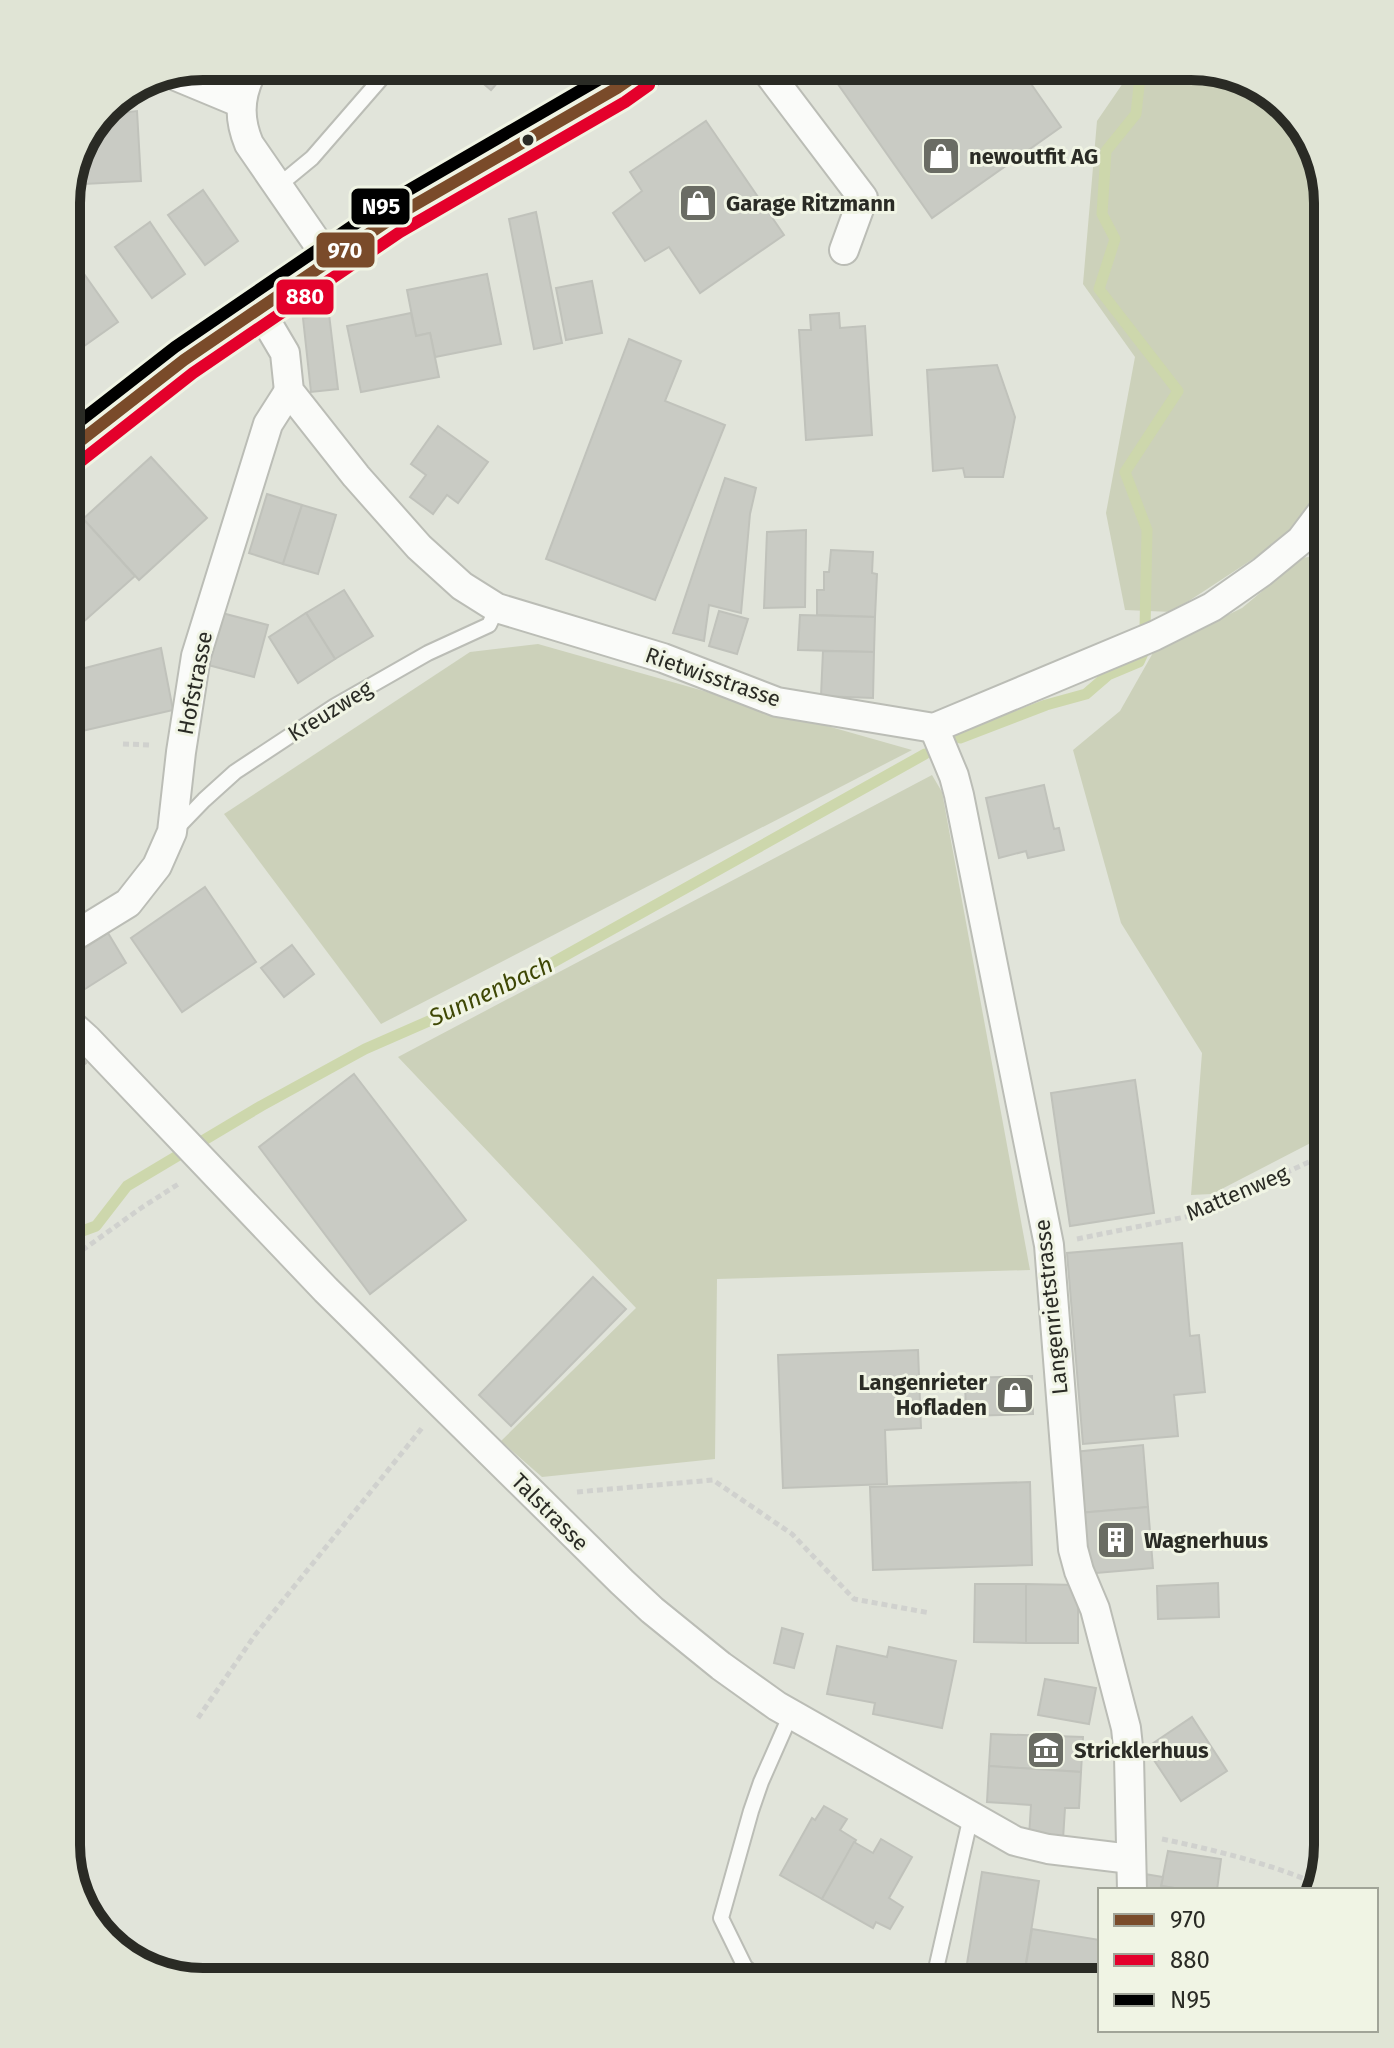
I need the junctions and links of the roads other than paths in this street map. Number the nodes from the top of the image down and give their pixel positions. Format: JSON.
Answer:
{"nodes":[{"id":1,"x":248,"y":80,"type":"edge"},
{"id":2,"x":380,"y":80,"type":"edge"},
{"id":3,"x":628,"y":80,"type":"edge"},
{"id":4,"x":774,"y":80,"type":"edge"},
{"id":5,"x":189,"y":81,"type":"edge"},
{"id":6,"x":241,"y":103,"type":"junction"},
{"id":7,"x":278,"y":186,"type":"junction"},
{"id":8,"x":844,"y":250,"type":"dead end"},
{"id":9,"x":329,"y":260,"type":"junction"},
{"id":10,"x":259,"y":309,"type":"junction"},
{"id":11,"x":289,"y":391,"type":"junction"},
{"id":12,"x":80,"y":441,"type":"edge"},
{"id":13,"x":1314,"y":523,"type":"edge"},
{"id":14,"x":497,"y":608,"type":"junction"},
{"id":15,"x":934,"y":728,"type":"junction"},
{"id":16,"x":172,"y":832,"type":"junction"},
{"id":17,"x":80,"y":932,"type":"edge"},
{"id":18,"x":80,"y":1033,"type":"edge"},
{"id":19,"x":791,"y":1714,"type":"junction"},
{"id":20,"x":971,"y":1816,"type":"junction"},
{"id":21,"x":1130,"y":1846,"type":"junction"},
{"id":22,"x":1132,"y":1888,"type":"edge"},
{"id":23,"x":746,"y":1968,"type":"edge"},
{"id":24,"x":936,"y":1968,"type":"edge"}],
"edges":[{"from":1,"to":6,"type":"street"},
{"from":2,"to":7,"type":"lane"},
{"from":3,"to":9,"type":"main road"},
{"from":4,"to":8,"type":"street"},
{"from":5,"to":6,"type":"street"},
{"from":6,"to":7,"type":"street"},
{"from":7,"to":9,"type":"street"},
{"from":9,"to":10,"type":"main road"},
{"from":10,"to":11,"type":"street"},
{"from":10,"to":12,"type":"main road"},
{"from":11,"to":14,"type":"street","name":"Rietwisstrasse"},
{"from":11,"to":16,"type":"street","name":"Hofstrasse"},
{"from":13,"to":15,"type":"street"},
{"from":14,"to":15,"type":"street","name":"Rietwisstrasse"},
{"from":14,"to":16,"type":"lane","name":"Kreuzweg"},
{"from":15,"to":21,"type":"street","name":"Langenrietstrasse"},
{"from":16,"to":17,"type":"street","name":"Hofstrasse"},
{"from":18,"to":19,"type":"street","name":"Talstrasse"},
{"from":19,"to":20,"type":"street","name":"Talstrasse"},
{"from":19,"to":23,"type":"lane"},
{"from":20,"to":21,"type":"street","name":"Talstrasse"},
{"from":20,"to":24,"type":"lane"},
{"from":21,"to":22,"type":"street","name":"Langenrietstrasse"}]}
